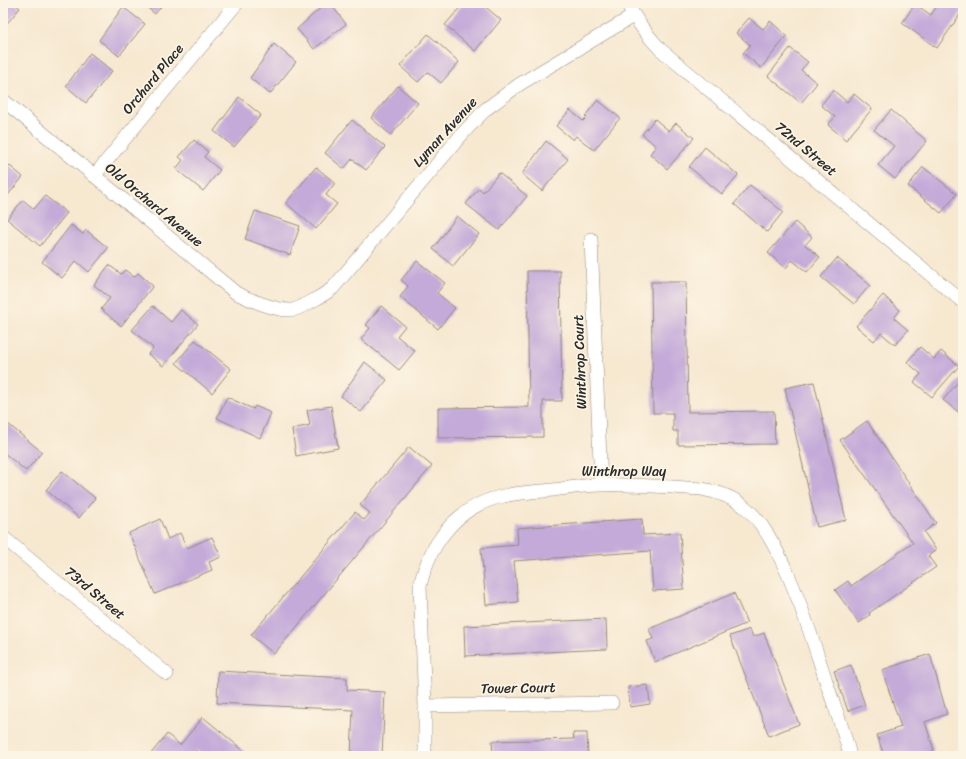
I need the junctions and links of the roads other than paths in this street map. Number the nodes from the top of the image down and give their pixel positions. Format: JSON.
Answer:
{"nodes":[{"id":1,"x":237,"y":3,"type":"edge"},
{"id":2,"x":627,"y":3,"type":"edge"},
{"id":3,"x":633,"y":16,"type":"junction"},
{"id":4,"x":3,"y":100,"type":"edge"},
{"id":5,"x":94,"y":176,"type":"junction"},
{"id":6,"x":591,"y":239,"type":"dead end"},
{"id":7,"x":963,"y":302,"type":"edge"},
{"id":8,"x":296,"y":308,"type":"joint"},
{"id":9,"x":601,"y":485,"type":"junction"},
{"id":10,"x":3,"y":537,"type":"edge"},
{"id":11,"x":167,"y":674,"type":"dead end"},
{"id":12,"x":612,"y":703,"type":"dead end"},
{"id":13,"x":425,"y":706,"type":"junction"},
{"id":14,"x":425,"y":756,"type":"edge"},
{"id":15,"x":850,"y":756,"type":"edge"}],
"edges":[{"from":1,"to":5,"type":"street","name":"Orchard Place"},
{"from":2,"to":3,"type":"street"},
{"from":3,"to":7,"type":"street","name":"72nd Street"},
{"from":3,"to":8,"type":"street","name":"Lyman Avenue"},
{"from":4,"to":5,"type":"street","name":"Old Orchard Avenue"},
{"from":5,"to":8,"type":"street","name":"Old Orchard Avenue"},
{"from":6,"to":9,"type":"street","name":"Winthrop Court"},
{"from":9,"to":13,"type":"street","name":"Winthrop Way"},
{"from":9,"to":15,"type":"street","name":"Winthrop Way"},
{"from":10,"to":11,"type":"street","name":"73rd Street"},
{"from":12,"to":13,"type":"street","name":"Tower Court"},
{"from":13,"to":14,"type":"street","name":"Winthrop Way"}]}
